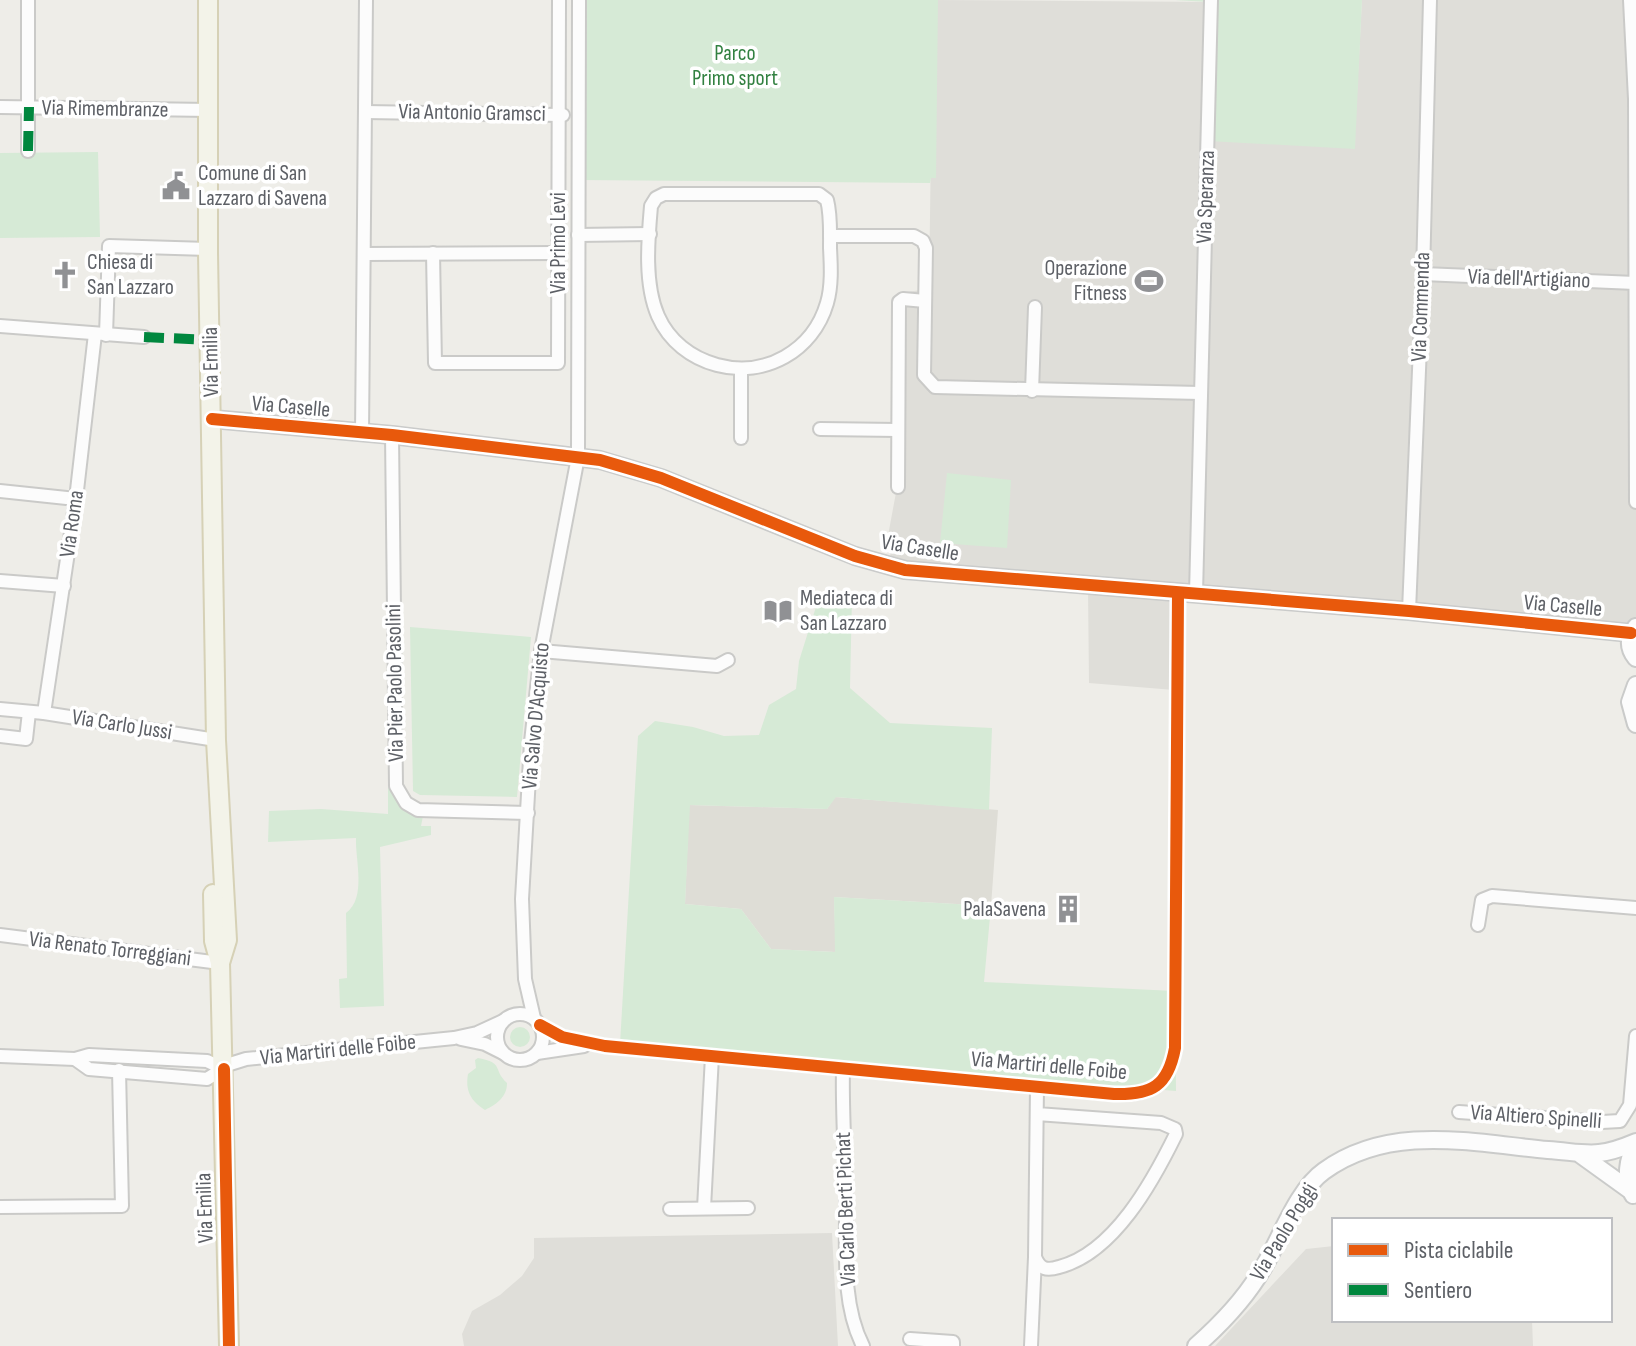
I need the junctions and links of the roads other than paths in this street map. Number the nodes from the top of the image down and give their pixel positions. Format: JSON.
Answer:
{"nodes":[{"id":1,"x":28,"y":0,"type":"edge"},
{"id":2,"x":208,"y":0,"type":"edge"},
{"id":3,"x":366,"y":0,"type":"edge"},
{"id":4,"x":559,"y":0,"type":"edge"},
{"id":5,"x":579,"y":0,"type":"edge"},
{"id":6,"x":1211,"y":0,"type":"edge"},
{"id":7,"x":1630,"y":0,"type":"edge"},
{"id":8,"x":1430,"y":1,"type":"edge"},
{"id":9,"x":0,"y":107,"type":"edge"},
{"id":10,"x":29,"y":107,"type":"junction"},
{"id":11,"x":210,"y":110,"type":"junction"},
{"id":12,"x":365,"y":112,"type":"junction"},
{"id":13,"x":559,"y":114,"type":"junction"},
{"id":14,"x":579,"y":116,"type":"junction"},
{"id":15,"x":28,"y":151,"type":"dead end"},
{"id":16,"x":650,"y":234,"type":"junction"},
{"id":17,"x":578,"y":235,"type":"junction"},
{"id":18,"x":830,"y":236,"type":"junction"},
{"id":19,"x":208,"y":249,"type":"junction"},
{"id":20,"x":433,"y":253,"type":"junction"},
{"id":21,"x":558,"y":253,"type":"junction"},
{"id":22,"x":364,"y":254,"type":"junction"},
{"id":23,"x":1423,"y":274,"type":"junction"},
{"id":24,"x":1636,"y":286,"type":"edge"},
{"id":25,"x":925,"y":301,"type":"junction"},
{"id":26,"x":1035,"y":307,"type":"dead end"},
{"id":27,"x":0,"y":326,"type":"edge"},
{"id":28,"x":101,"y":335,"type":"junction"},
{"id":29,"x":144,"y":337,"type":"dead end"},
{"id":30,"x":741,"y":369,"type":"junction"},
{"id":31,"x":1032,"y":391,"type":"junction"},
{"id":32,"x":1200,"y":393,"type":"junction"},
{"id":33,"x":212,"y":419,"type":"junction"},
{"id":34,"x":820,"y":429,"type":"dead end"},
{"id":35,"x":898,"y":430,"type":"junction"},
{"id":36,"x":362,"y":433,"type":"junction"},
{"id":37,"x":392,"y":435,"type":"junction"},
{"id":38,"x":741,"y":438,"type":"dead end"},
{"id":39,"x":1636,"y":447,"type":"edge"},
{"id":40,"x":578,"y":457,"type":"junction"},
{"id":41,"x":898,"y":487,"type":"dead end"},
{"id":42,"x":0,"y":491,"type":"edge"},
{"id":43,"x":76,"y":499,"type":"junction"},
{"id":44,"x":1636,"y":502,"type":"edge"},
{"id":45,"x":0,"y":581,"type":"edge"},
{"id":46,"x":64,"y":586,"type":"junction"},
{"id":47,"x":1178,"y":593,"type":"junction"},
{"id":48,"x":1196,"y":594,"type":"junction"},
{"id":49,"x":1409,"y":611,"type":"junction"},
{"id":50,"x":1634,"y":630,"type":"edge"},
{"id":51,"x":541,"y":651,"type":"junction"},
{"id":52,"x":1635,"y":656,"type":"edge"},
{"id":53,"x":728,"y":660,"type":"dead end"},
{"id":54,"x":1636,"y":683,"type":"edge"},
{"id":55,"x":0,"y":709,"type":"edge"},
{"id":56,"x":29,"y":712,"type":"junction"},
{"id":57,"x":44,"y":713,"type":"junction"},
{"id":58,"x":1636,"y":724,"type":"edge"},
{"id":59,"x":0,"y":736,"type":"edge"},
{"id":60,"x":216,"y":740,"type":"junction"},
{"id":61,"x":528,"y":813,"type":"junction"},
{"id":62,"x":1636,"y":908,"type":"edge"},
{"id":63,"x":1478,"y":925,"type":"dead end"},
{"id":64,"x":0,"y":935,"type":"edge"},
{"id":65,"x":220,"y":963,"type":"junction"},
{"id":66,"x":525,"y":979,"type":"junction"},
{"id":67,"x":506,"y":1019,"type":"junction"},
{"id":68,"x":537,"y":1022,"type":"junction"},
{"id":69,"x":1636,"y":1036,"type":"edge"},
{"id":70,"x":454,"y":1038,"type":"junction"},
{"id":71,"x":591,"y":1045,"type":"junction"},
{"id":72,"x":503,"y":1053,"type":"junction"},
{"id":73,"x":537,"y":1053,"type":"junction"},
{"id":74,"x":3,"y":1054,"type":"edge"},
{"id":75,"x":712,"y":1056,"type":"junction"},
{"id":76,"x":75,"y":1059,"type":"junction"},
{"id":77,"x":224,"y":1069,"type":"junction"},
{"id":78,"x":843,"y":1069,"type":"junction"},
{"id":79,"x":119,"y":1070,"type":"junction"},
{"id":80,"x":1037,"y":1087,"type":"junction"},
{"id":81,"x":1459,"y":1112,"type":"dead end"},
{"id":82,"x":1037,"y":1114,"type":"junction"},
{"id":83,"x":1636,"y":1143,"type":"edge"},
{"id":84,"x":1581,"y":1155,"type":"junction"},
{"id":85,"x":1634,"y":1195,"type":"edge"},
{"id":86,"x":0,"y":1207,"type":"edge"},
{"id":87,"x":704,"y":1208,"type":"junction"},
{"id":88,"x":748,"y":1208,"type":"dead end"},
{"id":89,"x":670,"y":1209,"type":"dead end"},
{"id":90,"x":1035,"y":1257,"type":"junction"},
{"id":91,"x":910,"y":1339,"type":"dead end"},
{"id":92,"x":229,"y":1346,"type":"edge"},
{"id":93,"x":863,"y":1346,"type":"edge"},
{"id":94,"x":953,"y":1346,"type":"edge"},
{"id":95,"x":1031,"y":1346,"type":"edge"},
{"id":96,"x":1196,"y":1346,"type":"edge"}],
"edges":[{"from":1,"to":10,"type":"street"},
{"from":2,"to":11,"type":"main road","name":"Via Emilia"},
{"from":3,"to":12,"type":"street","name":"Via Antonio Gramsci"},
{"from":4,"to":13,"type":"street","name":"Via Primo Levi"},
{"from":5,"to":14,"type":"street","name":"Via Salvo D'Acquisto"},
{"from":6,"to":32,"type":"street","name":"Via Speranza"},
{"from":7,"to":24,"type":"street"},
{"from":8,"to":23,"type":"street","name":"Via Commenda"},
{"from":9,"to":10,"type":"street","name":"Via Rimembranze"},
{"from":10,"to":11,"type":"street","name":"Via Rimembranze"},
{"from":10,"to":15,"type":"street"},
{"from":11,"to":19,"type":"main road","name":"Via Emilia"},
{"from":12,"to":13,"type":"street","name":"Via Antonio Gramsci"},
{"from":12,"to":22,"type":"street","name":"Via Antonio Gramsci"},
{"from":13,"to":14,"type":"street","name":"Via Antonio Gramsci"},
{"from":13,"to":21,"type":"street","name":"Via Primo Levi"},
{"from":14,"to":17,"type":"street","name":"Via Salvo D'Acquisto"},
{"from":16,"to":17,"type":"street"},
{"from":16,"to":18,"type":"street"},
{"from":16,"to":30,"type":"street"},
{"from":17,"to":40,"type":"street","name":"Via Salvo D'Acquisto"},
{"from":18,"to":25,"type":"street"},
{"from":18,"to":30,"type":"street"},
{"from":19,"to":28,"type":"street","name":"Via Roma"},
{"from":19,"to":33,"type":"main road","name":"Via Emilia"},
{"from":20,"to":21,"type":"street"},
{"from":20,"to":21,"type":"street","name":"Via Primo Levi"},
{"from":20,"to":22,"type":"street"},
{"from":22,"to":36,"type":"street","name":"Via Antonio Gramsci"},
{"from":23,"to":24,"type":"street","name":"Via dell'Artigiano"},
{"from":23,"to":49,"type":"street","name":"Via Commenda"},
{"from":24,"to":39,"type":"street"},
{"from":25,"to":31,"type":"street"},
{"from":25,"to":35,"type":"street"},
{"from":26,"to":31,"type":"street"},
{"from":27,"to":28,"type":"street"},
{"from":28,"to":29,"type":"street"},
{"from":28,"to":43,"type":"street","name":"Via Roma"},
{"from":30,"to":38,"type":"street"},
{"from":31,"to":32,"type":"street"},
{"from":32,"to":48,"type":"street","name":"Via Speranza"},
{"from":33,"to":36,"type":"street","name":"Via Caselle"},
{"from":33,"to":60,"type":"main road","name":"Via Emilia"},
{"from":34,"to":35,"type":"street"},
{"from":35,"to":41,"type":"street"},
{"from":36,"to":37,"type":"street","name":"Via Caselle"},
{"from":37,"to":40,"type":"street","name":"Via Caselle"},
{"from":37,"to":61,"type":"street","name":"Via Pier Paolo Pasolini"},
{"from":39,"to":44,"type":"street"},
{"from":40,"to":47,"type":"street","name":"Via Caselle"},
{"from":40,"to":51,"type":"street","name":"Via Salvo D'Acquisto"},
{"from":42,"to":43,"type":"street"},
{"from":43,"to":46,"type":"street","name":"Via Roma"},
{"from":45,"to":46,"type":"street"},
{"from":46,"to":57,"type":"street","name":"Via Roma"},
{"from":47,"to":48,"type":"street","name":"Via Caselle"},
{"from":47,"to":80,"type":"street","name":"Via Martiri delle Foibe"},
{"from":48,"to":49,"type":"street","name":"Via Caselle"},
{"from":49,"to":50,"type":"street","name":"Via Caselle"},
{"from":50,"to":52,"type":"street","name":"Via Caselle"},
{"from":51,"to":53,"type":"street"},
{"from":51,"to":61,"type":"street","name":"Via Salvo D'Acquisto"},
{"from":52,"to":54,"type":"street","name":"Via Caselle"},
{"from":54,"to":58,"type":"street","name":"Via Caselle"},
{"from":55,"to":56,"type":"street","name":"Via Carlo Jussi"},
{"from":56,"to":57,"type":"street","name":"Via Carlo Jussi"},
{"from":56,"to":59,"type":"street"},
{"from":57,"to":60,"type":"street","name":"Via Carlo Jussi"},
{"from":60,"to":65,"type":"main road","name":"Via Emilia"},
{"from":61,"to":66,"type":"street","name":"Via Salvo D'Acquisto"},
{"from":62,"to":63,"type":"street"},
{"from":64,"to":65,"type":"street","name":"Via Renato Torreggiani"},
{"from":65,"to":77,"type":"main road","name":"Via Emilia"},
{"from":66,"to":67,"type":"street"},
{"from":66,"to":68,"type":"street"},
{"from":67,"to":68,"type":"street","name":"Via Martiri delle Foibe"},
{"from":67,"to":70,"type":"street","name":"Via Martiri delle Foibe"},
{"from":67,"to":72,"type":"street"},
{"from":68,"to":71,"type":"street","name":"Via Martiri delle Foibe"},
{"from":68,"to":73,"type":"street"},
{"from":69,"to":81,"type":"street","name":"Via Altiero Spinelli"},
{"from":70,"to":72,"type":"street","name":"Via Martiri delle Foibe"},
{"from":70,"to":77,"type":"street","name":"Via Martiri delle Foibe"},
{"from":71,"to":73,"type":"street","name":"Via Martiri delle Foibe"},
{"from":71,"to":75,"type":"street","name":"Via Martiri delle Foibe"},
{"from":72,"to":73,"type":"street","name":"Via Martiri delle Foibe"},
{"from":74,"to":76,"type":"street"},
{"from":75,"to":78,"type":"street","name":"Via Martiri delle Foibe"},
{"from":75,"to":87,"type":"street"},
{"from":76,"to":77,"type":"street"},
{"from":76,"to":79,"type":"street","name":"Via Martiri delle Foibe"},
{"from":77,"to":79,"type":"street","name":"Via Martiri delle Foibe"},
{"from":77,"to":92,"type":"main road","name":"Via Emilia"},
{"from":78,"to":80,"type":"street","name":"Via Martiri delle Foibe"},
{"from":78,"to":93,"type":"street","name":"Via Carlo Berti Pichat"},
{"from":79,"to":86,"type":"street"},
{"from":80,"to":82,"type":"street"},
{"from":82,"to":90,"type":"street"},
{"from":82,"to":90,"type":"street"},
{"from":83,"to":84,"type":"street"},
{"from":83,"to":85,"type":"street"},
{"from":84,"to":85,"type":"street"},
{"from":84,"to":96,"type":"street","name":"Via Paolo Poggi"},
{"from":87,"to":88,"type":"street"},
{"from":87,"to":89,"type":"street"},
{"from":90,"to":95,"type":"street"},
{"from":91,"to":94,"type":"street"}]}
